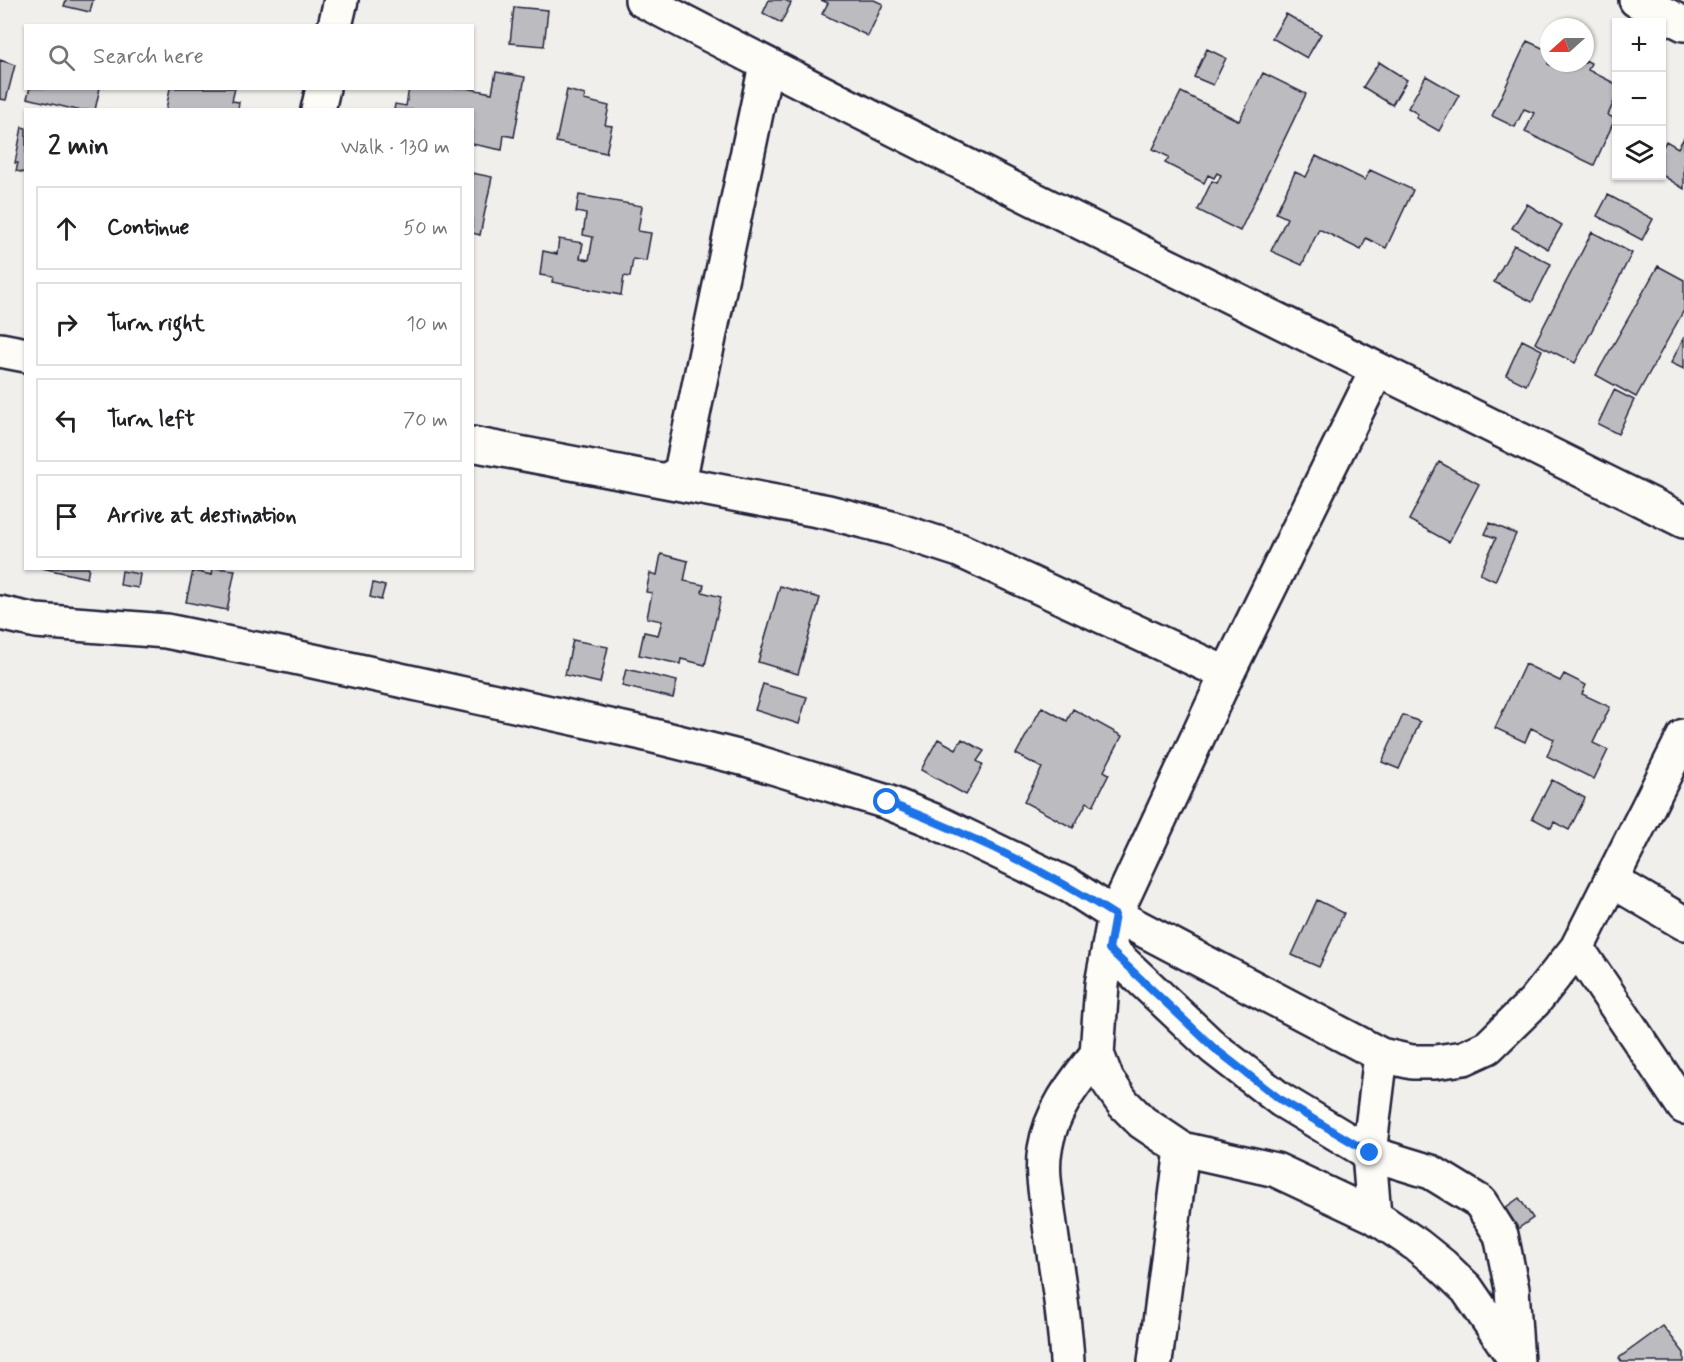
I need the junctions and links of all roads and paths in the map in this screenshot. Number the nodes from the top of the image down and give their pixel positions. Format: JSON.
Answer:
{"nodes":[{"id":1,"x":341,"y":0,"type":"edge"},
{"id":2,"x":642,"y":0,"type":"edge"},
{"id":3,"x":1636,"y":0,"type":"edge"},
{"id":4,"x":335,"y":24,"type":"edge"},
{"id":5,"x":1684,"y":24,"type":"edge"},
{"id":6,"x":766,"y":65,"type":"junction"},
{"id":7,"x":322,"y":90,"type":"edge"},
{"id":8,"x":318,"y":108,"type":"edge"},
{"id":9,"x":0,"y":350,"type":"edge"},
{"id":10,"x":24,"y":355,"type":"edge"},
{"id":11,"x":1377,"y":370,"type":"junction"},
{"id":12,"x":474,"y":444,"type":"edge"},
{"id":13,"x":667,"y":480,"type":"junction"},
{"id":14,"x":1684,"y":521,"type":"edge"},
{"id":15,"x":0,"y":613,"type":"edge"},
{"id":16,"x":1227,"y":674,"type":"junction"},
{"id":17,"x":1684,"y":736,"type":"edge"},
{"id":18,"x":1611,"y":880,"type":"junction"},
{"id":19,"x":1115,"y":915,"type":"junction"},
{"id":20,"x":1684,"y":923,"type":"edge"},
{"id":21,"x":1577,"y":948,"type":"junction"},
{"id":22,"x":1109,"y":949,"type":"junction"},
{"id":23,"x":1097,"y":1054,"type":"junction"},
{"id":24,"x":1381,"y":1055,"type":"junction"},
{"id":25,"x":1684,"y":1107,"type":"edge"},
{"id":26,"x":1182,"y":1149,"type":"junction"},
{"id":27,"x":1370,"y":1153,"type":"junction"},
{"id":28,"x":1374,"y":1216,"type":"junction"},
{"id":29,"x":1066,"y":1362,"type":"edge"},
{"id":30,"x":1155,"y":1362,"type":"edge"},
{"id":31,"x":1517,"y":1362,"type":"edge"}],
"edges":[{"from":1,"to":4,"type":"street"},
{"from":2,"to":6,"type":"street"},
{"from":3,"to":5,"type":"street"},
{"from":6,"to":11,"type":"street"},
{"from":6,"to":13,"type":"street"},
{"from":7,"to":8,"type":"street"},
{"from":9,"to":10,"type":"street"},
{"from":11,"to":14,"type":"street"},
{"from":11,"to":16,"type":"street"},
{"from":12,"to":13,"type":"street"},
{"from":13,"to":16,"type":"street"},
{"from":15,"to":19,"type":"street"},
{"from":16,"to":19,"type":"street"},
{"from":17,"to":18,"type":"street"},
{"from":18,"to":20,"type":"street"},
{"from":18,"to":21,"type":"street"},
{"from":19,"to":22,"type":"street"},
{"from":19,"to":24,"type":"street"},
{"from":21,"to":24,"type":"street"},
{"from":21,"to":25,"type":"street"},
{"from":22,"to":23,"type":"street"},
{"from":22,"to":27,"type":"street"},
{"from":23,"to":26,"type":"street"},
{"from":23,"to":29,"type":"street"},
{"from":24,"to":27,"type":"street"},
{"from":26,"to":28,"type":"street"},
{"from":26,"to":30,"type":"street"},
{"from":27,"to":28,"type":"street"},
{"from":27,"to":31,"type":"street"},
{"from":28,"to":31,"type":"street"}]}
